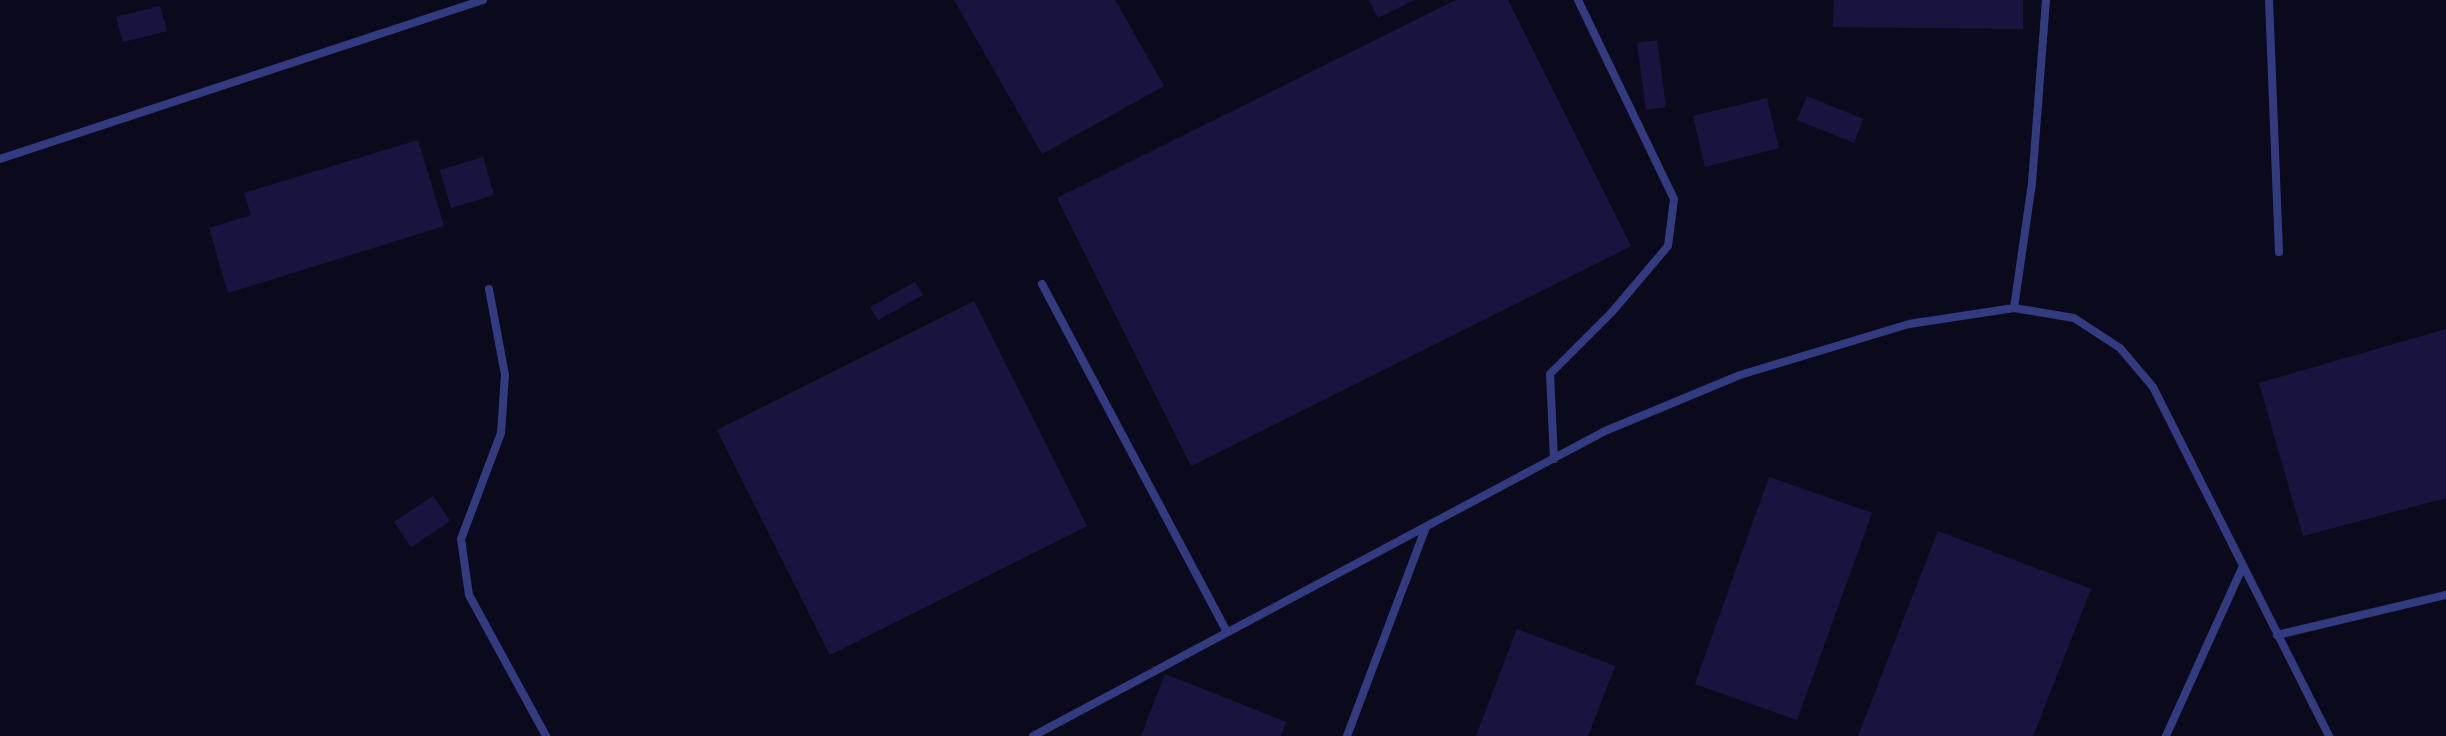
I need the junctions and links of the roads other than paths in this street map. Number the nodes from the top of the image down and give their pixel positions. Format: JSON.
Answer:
{"nodes":[{"id":1,"x":483,"y":0,"type":"edge"},
{"id":2,"x":1578,"y":0,"type":"edge"},
{"id":3,"x":2046,"y":0,"type":"edge"},
{"id":4,"x":2269,"y":0,"type":"edge"},
{"id":5,"x":0,"y":159,"type":"edge"},
{"id":6,"x":2278,"y":252,"type":"dead end"},
{"id":7,"x":1042,"y":284,"type":"dead end"},
{"id":8,"x":489,"y":289,"type":"dead end"},
{"id":9,"x":2014,"y":308,"type":"junction"},
{"id":10,"x":1554,"y":459,"type":"junction"},
{"id":11,"x":1426,"y":527,"type":"junction"},
{"id":12,"x":2243,"y":566,"type":"junction"},
{"id":13,"x":2446,"y":595,"type":"edge"},
{"id":14,"x":1227,"y":632,"type":"junction"},
{"id":15,"x":2277,"y":635,"type":"junction"},
{"id":16,"x":546,"y":736,"type":"edge"},
{"id":17,"x":1033,"y":736,"type":"edge"},
{"id":18,"x":1347,"y":736,"type":"edge"},
{"id":19,"x":2166,"y":736,"type":"edge"},
{"id":20,"x":2329,"y":736,"type":"edge"}],
"edges":[{"from":1,"to":5,"type":"street"},
{"from":2,"to":10,"type":"street"},
{"from":3,"to":9,"type":"street"},
{"from":4,"to":6,"type":"street"},
{"from":7,"to":14,"type":"street"},
{"from":8,"to":16,"type":"street"},
{"from":9,"to":10,"type":"street"},
{"from":9,"to":12,"type":"street"},
{"from":10,"to":11,"type":"street"},
{"from":11,"to":14,"type":"street"},
{"from":11,"to":18,"type":"street"},
{"from":12,"to":15,"type":"street"},
{"from":12,"to":19,"type":"street"},
{"from":13,"to":15,"type":"street"},
{"from":14,"to":17,"type":"street"},
{"from":15,"to":20,"type":"street"}]}
